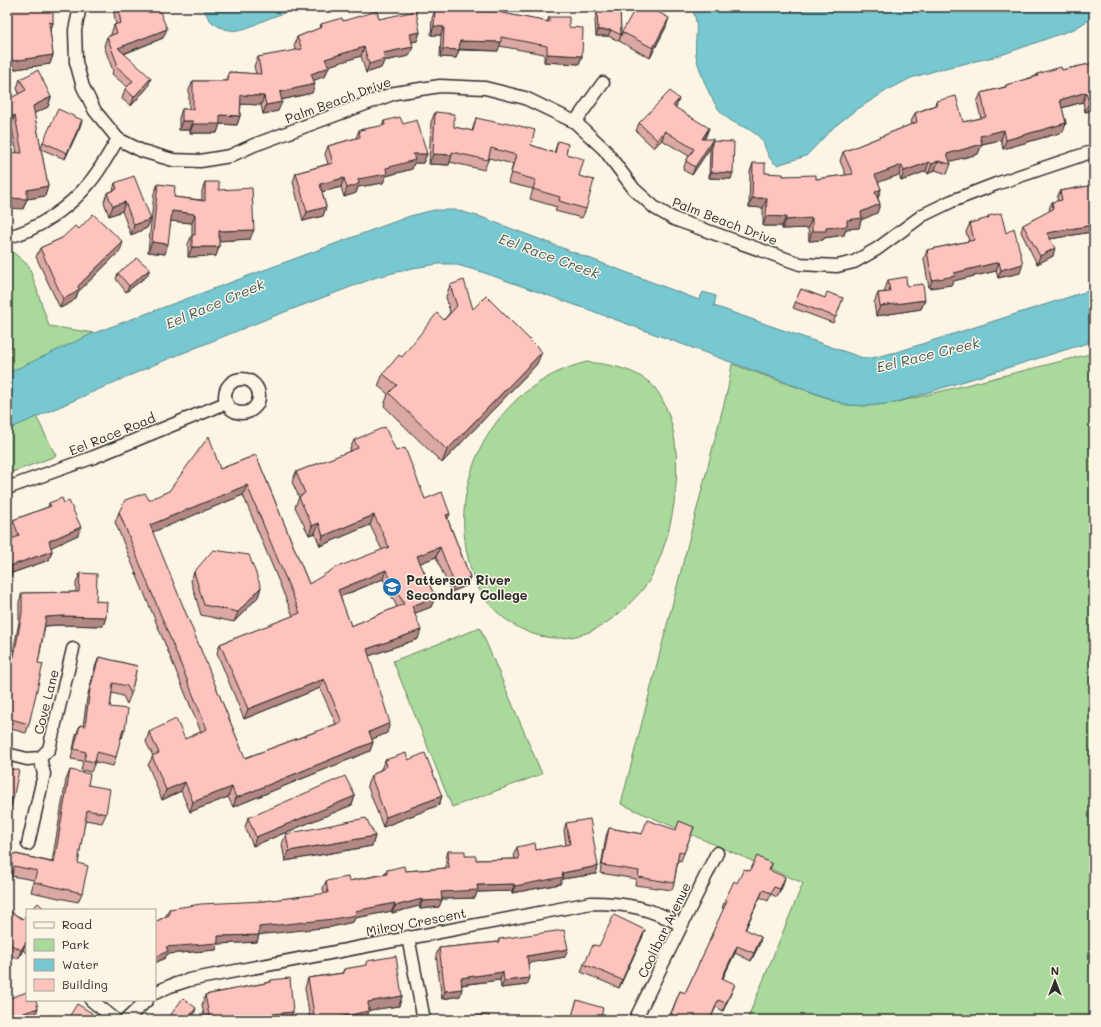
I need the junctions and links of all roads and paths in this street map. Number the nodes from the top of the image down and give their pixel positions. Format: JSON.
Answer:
{"nodes":[{"id":1,"x":80,"y":7,"type":"edge"},
{"id":2,"x":603,"y":83,"type":"dead end"},
{"id":3,"x":575,"y":122,"type":"junction"},
{"id":4,"x":118,"y":139,"type":"junction"},
{"id":5,"x":1094,"y":152,"type":"edge"},
{"id":6,"x":7,"y":237,"type":"edge"},
{"id":7,"x":226,"y":403,"type":"dead end"},
{"id":8,"x":7,"y":488,"type":"edge"},
{"id":9,"x":73,"y":649,"type":"dead end"},
{"id":10,"x":7,"y":754,"type":"edge"},
{"id":11,"x":40,"y":758,"type":"junction"},
{"id":12,"x":28,"y":844,"type":"dead end"},
{"id":13,"x":717,"y":853,"type":"dead end"},
{"id":14,"x":682,"y":925,"type":"junction"},
{"id":15,"x":408,"y":938,"type":"junction"},
{"id":16,"x":156,"y":993,"type":"edge"},
{"id":17,"x":92,"y":1001,"type":"edge"},
{"id":18,"x":145,"y":1001,"type":"edge"},
{"id":19,"x":116,"y":1020,"type":"edge"},
{"id":20,"x":126,"y":1020,"type":"edge"},
{"id":21,"x":424,"y":1020,"type":"edge"},
{"id":22,"x":635,"y":1020,"type":"edge"}],
"edges":[{"from":1,"to":4,"type":"street","name":"Palm Beach Drive"},
{"from":2,"to":3,"type":"street"},
{"from":3,"to":4,"type":"street","name":"Palm Beach Drive"},
{"from":3,"to":5,"type":"street","name":"Palm Beach Drive"},
{"from":4,"to":6,"type":"street"},
{"from":7,"to":8,"type":"street","name":"Eel Race Road"},
{"from":9,"to":11,"type":"street","name":"Cove Lane"},
{"from":10,"to":11,"type":"street"},
{"from":11,"to":12,"type":"street"},
{"from":13,"to":14,"type":"street","name":"Coolibar Avenue"},
{"from":14,"to":15,"type":"street","name":"Milroy Crescent"},
{"from":14,"to":22,"type":"street","name":"Coolibar Avenue"},
{"from":15,"to":16,"type":"street","name":"Milroy Crescent"},
{"from":15,"to":21,"type":"street"},
{"from":17,"to":19,"type":"street"},
{"from":18,"to":20,"type":"street"}]}
